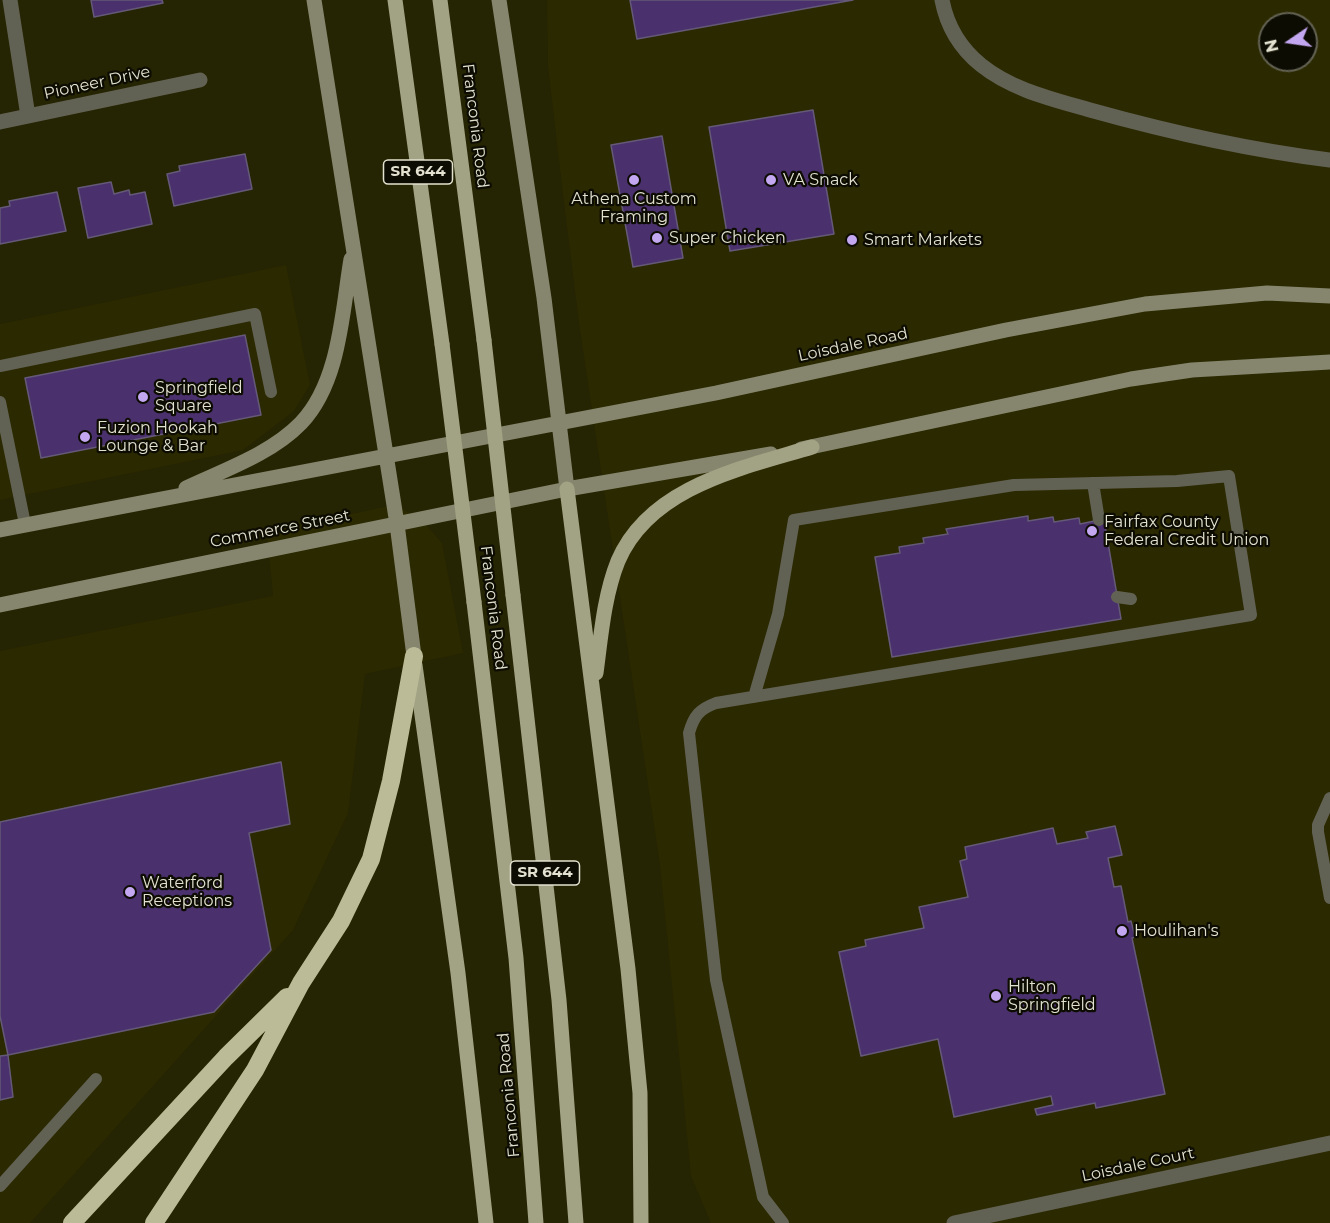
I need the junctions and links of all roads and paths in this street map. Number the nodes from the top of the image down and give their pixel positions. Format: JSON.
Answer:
{"nodes":[{"id":1,"x":10,"y":0,"type":"edge"},
{"id":2,"x":314,"y":0,"type":"edge"},
{"id":3,"x":395,"y":0,"type":"edge"},
{"id":4,"x":440,"y":0,"type":"edge"},
{"id":5,"x":499,"y":0,"type":"edge"},
{"id":6,"x":942,"y":0,"type":"edge"},
{"id":7,"x":200,"y":80,"type":"dead end"},
{"id":8,"x":28,"y":116,"type":"junction"},
{"id":9,"x":0,"y":122,"type":"edge"},
{"id":10,"x":1330,"y":160,"type":"edge"},
{"id":11,"x":353,"y":246,"type":"junction"},
{"id":12,"x":1330,"y":296,"type":"edge"},
{"id":13,"x":1330,"y":362,"type":"edge"},
{"id":14,"x":0,"y":366,"type":"edge"},
{"id":15,"x":271,"y":392,"type":"dead end"},
{"id":16,"x":0,"y":402,"type":"edge"},
{"id":17,"x":559,"y":423,"type":"junction"},
{"id":18,"x":812,"y":447,"type":"junction"},
{"id":19,"x":386,"y":458,"type":"junction"},
{"id":20,"x":1093,"y":483,"type":"junction"},
{"id":21,"x":567,"y":489,"type":"junction"},
{"id":22,"x":170,"y":496,"type":"junction"},
{"id":23,"x":1099,"y":520,"type":"dead end"},
{"id":24,"x":25,"y":524,"type":"junction"},
{"id":25,"x":397,"y":524,"type":"junction"},
{"id":26,"x":0,"y":530,"type":"edge"},
{"id":27,"x":1117,"y":597,"type":"dead end"},
{"id":28,"x":1131,"y":599,"type":"dead end"},
{"id":29,"x":0,"y":605,"type":"edge"},
{"id":30,"x":414,"y":656,"type":"junction"},
{"id":31,"x":593,"y":691,"type":"junction"},
{"id":32,"x":754,"y":697,"type":"junction"},
{"id":33,"x":1330,"y":798,"type":"edge"},
{"id":34,"x":1330,"y":898,"type":"edge"},
{"id":35,"x":301,"y":983,"type":"junction"},
{"id":36,"x":96,"y":1079,"type":"dead end"},
{"id":37,"x":1330,"y":1143,"type":"edge"},
{"id":38,"x":0,"y":1186,"type":"edge"},
{"id":39,"x":72,"y":1223,"type":"edge"},
{"id":40,"x":154,"y":1223,"type":"edge"},
{"id":41,"x":486,"y":1223,"type":"edge"},
{"id":42,"x":536,"y":1223,"type":"edge"},
{"id":43,"x":576,"y":1223,"type":"edge"},
{"id":44,"x":641,"y":1223,"type":"edge"},
{"id":45,"x":783,"y":1223,"type":"edge"},
{"id":46,"x":954,"y":1223,"type":"edge"}],
"edges":[{"from":1,"to":8,"type":"street"},
{"from":2,"to":11,"type":"main road"},
{"from":3,"to":42,"type":"main road","name":"Franconia Road","number":"SR 644","bridge":true},
{"from":4,"to":43,"type":"main road","name":"Franconia Road","number":"SR 644","bridge":true},
{"from":5,"to":17,"type":"main road"},
{"from":6,"to":10,"type":"street"},
{"from":7,"to":8,"type":"street","name":"Pioneer Drive"},
{"from":8,"to":9,"type":"street","name":"Pioneer Drive"},
{"from":11,"to":19,"type":"main road"},
{"from":11,"to":22,"type":"main road"},
{"from":12,"to":17,"type":"main road","name":"Loisdale Road"},
{"from":13,"to":18,"type":"main road"},
{"from":14,"to":15,"type":"lane"},
{"from":16,"to":24,"type":"lane"},
{"from":17,"to":19,"type":"main road","name":"Loisdale Road"},
{"from":17,"to":21,"type":"main road"},
{"from":18,"to":21,"type":"main road"},
{"from":18,"to":31,"type":"main road"},
{"from":19,"to":22,"type":"main road"},
{"from":19,"to":25,"type":"main road"},
{"from":20,"to":23,"type":"lane"},
{"from":20,"to":32,"type":"lane"},
{"from":20,"to":32,"type":"lane"},
{"from":21,"to":25,"type":"main road","name":"Commerce Street"},
{"from":21,"to":31,"type":"main road"},
{"from":22,"to":24,"type":"main road"},
{"from":24,"to":26,"type":"main road"},
{"from":25,"to":29,"type":"main road","name":"Commerce Street"},
{"from":25,"to":30,"type":"main road"},
{"from":27,"to":28,"type":"lane"},
{"from":30,"to":35,"type":"highway"},
{"from":30,"to":41,"type":"main road"},
{"from":31,"to":44,"type":"main road"},
{"from":32,"to":45,"type":"lane"},
{"from":33,"to":34,"type":"lane"},
{"from":35,"to":39,"type":"highway"},
{"from":35,"to":40,"type":"highway"},
{"from":36,"to":38,"type":"lane"},
{"from":37,"to":46,"type":"street","name":"Loisdale Court"}]}
